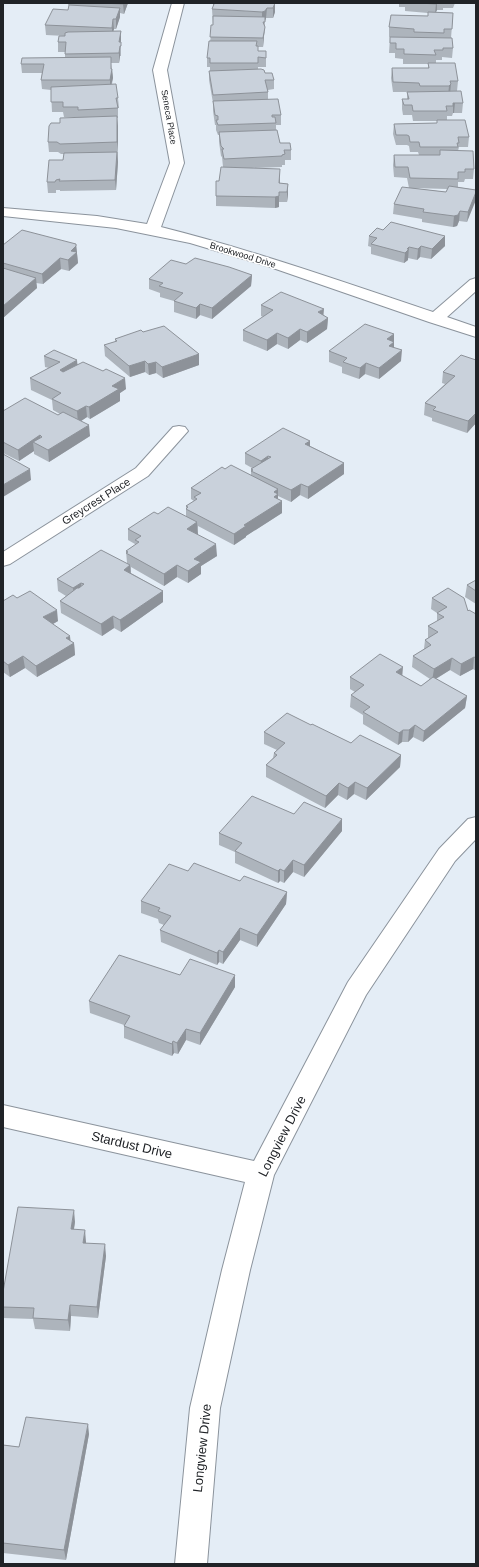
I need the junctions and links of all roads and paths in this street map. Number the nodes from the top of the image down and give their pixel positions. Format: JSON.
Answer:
{"nodes":[{"id":1,"x":178,"y":3,"type":"edge"},
{"id":2,"x":3,"y":212,"type":"edge"},
{"id":3,"x":152,"y":230,"type":"junction"},
{"id":4,"x":476,"y":283,"type":"edge"},
{"id":5,"x":435,"y":319,"type":"junction"},
{"id":6,"x":476,"y":332,"type":"edge"},
{"id":7,"x":179,"y":431,"type":"dead end"},
{"id":8,"x":3,"y":560,"type":"edge"},
{"id":9,"x":476,"y":825,"type":"edge"},
{"id":10,"x":3,"y":1116,"type":"edge"},
{"id":11,"x":261,"y":1174,"type":"junction"},
{"id":12,"x":190,"y":1564,"type":"edge"}],
"edges":[{"from":1,"to":3,"type":"street","name":"Seneca Place"},
{"from":2,"to":3,"type":"street","name":"Brookwood Drive"},
{"from":3,"to":5,"type":"street","name":"Brookwood Drive"},
{"from":4,"to":5,"type":"street"},
{"from":5,"to":6,"type":"street","name":"Brookwood Drive"},
{"from":7,"to":8,"type":"street","name":"Greycrest Place"},
{"from":9,"to":11,"type":"street","name":"Longview Drive"},
{"from":10,"to":11,"type":"street","name":"Stardust Drive"},
{"from":11,"to":12,"type":"street","name":"Longview Drive"}]}
